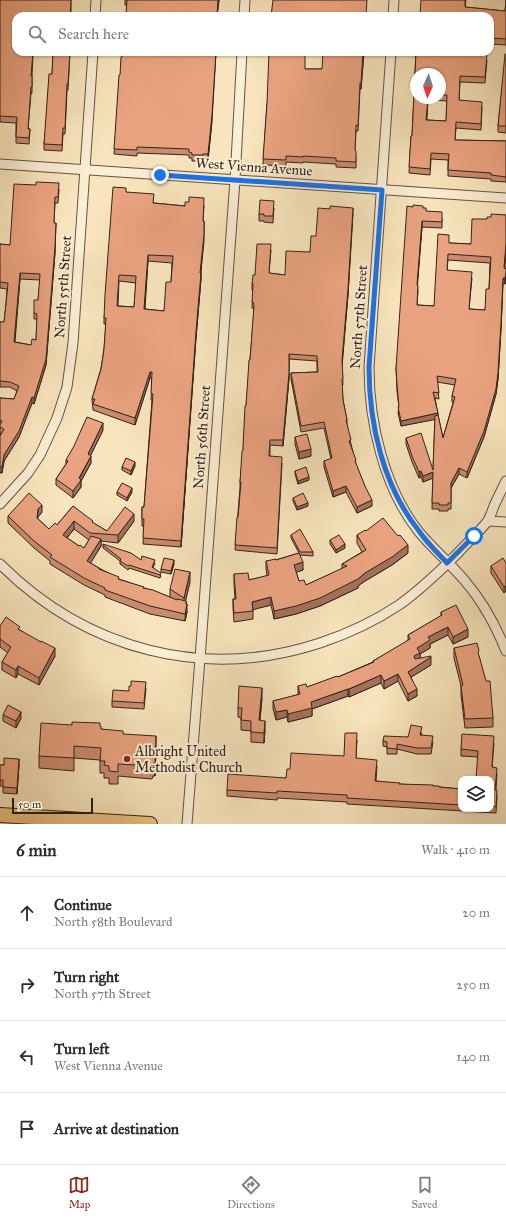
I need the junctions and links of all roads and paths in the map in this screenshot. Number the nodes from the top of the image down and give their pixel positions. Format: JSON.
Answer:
{"nodes":[{"id":1,"x":96,"y":0,"type":"edge"},
{"id":2,"x":245,"y":0,"type":"edge"},
{"id":3,"x":394,"y":0,"type":"edge"},
{"id":4,"x":95,"y":12,"type":"edge"},
{"id":5,"x":244,"y":12,"type":"edge"},
{"id":6,"x":393,"y":12,"type":"edge"},
{"id":7,"x":93,"y":56,"type":"edge"},
{"id":8,"x":242,"y":56,"type":"edge"},
{"id":9,"x":391,"y":56,"type":"edge"},
{"id":10,"x":0,"y":164,"type":"edge"},
{"id":11,"x":84,"y":170,"type":"junction"},
{"id":12,"x":235,"y":180,"type":"junction"},
{"id":13,"x":382,"y":190,"type":"junction"},
{"id":14,"x":506,"y":198,"type":"edge"},
{"id":15,"x":506,"y":481,"type":"edge"},
{"id":16,"x":0,"y":504,"type":"edge"},
{"id":17,"x":488,"y":521,"type":"junction"},
{"id":18,"x":506,"y":522,"type":"edge"},
{"id":19,"x":447,"y":563,"type":"junction"},
{"id":20,"x":0,"y":564,"type":"edge"},
{"id":21,"x":506,"y":651,"type":"edge"},
{"id":22,"x":200,"y":658,"type":"junction"},
{"id":23,"x":0,"y":814,"type":"edge"},
{"id":24,"x":30,"y":820,"type":"edge"},
{"id":25,"x":150,"y":824,"type":"edge"},
{"id":26,"x":187,"y":824,"type":"edge"}],
"edges":[{"from":1,"to":4,"type":"street"},
{"from":2,"to":5,"type":"street"},
{"from":3,"to":6,"type":"street"},
{"from":7,"to":11,"type":"street","name":"North 55th Street"},
{"from":8,"to":12,"type":"street","name":"North 56th Street"},
{"from":9,"to":13,"type":"street","name":"North 57th Street"},
{"from":10,"to":11,"type":"street","name":"West Vienna Avenue"},
{"from":11,"to":12,"type":"street","name":"West Vienna Avenue"},
{"from":11,"to":16,"type":"street","name":"North 55th Street"},
{"from":12,"to":13,"type":"street","name":"West Vienna Avenue"},
{"from":12,"to":22,"type":"street","name":"North 56th Street"},
{"from":13,"to":14,"type":"street","name":"West Vienna Avenue"},
{"from":13,"to":19,"type":"street","name":"North 57th Street"},
{"from":15,"to":17,"type":"street"},
{"from":17,"to":18,"type":"street"},
{"from":17,"to":19,"type":"street"},
{"from":19,"to":21,"type":"street","name":"North 57th Street"},
{"from":19,"to":22,"type":"street"},
{"from":20,"to":22,"type":"street"},
{"from":22,"to":26,"type":"street","name":"North 56th Street"},
{"from":23,"to":24,"type":"main road"},
{"from":24,"to":25,"type":"main road"}]}
